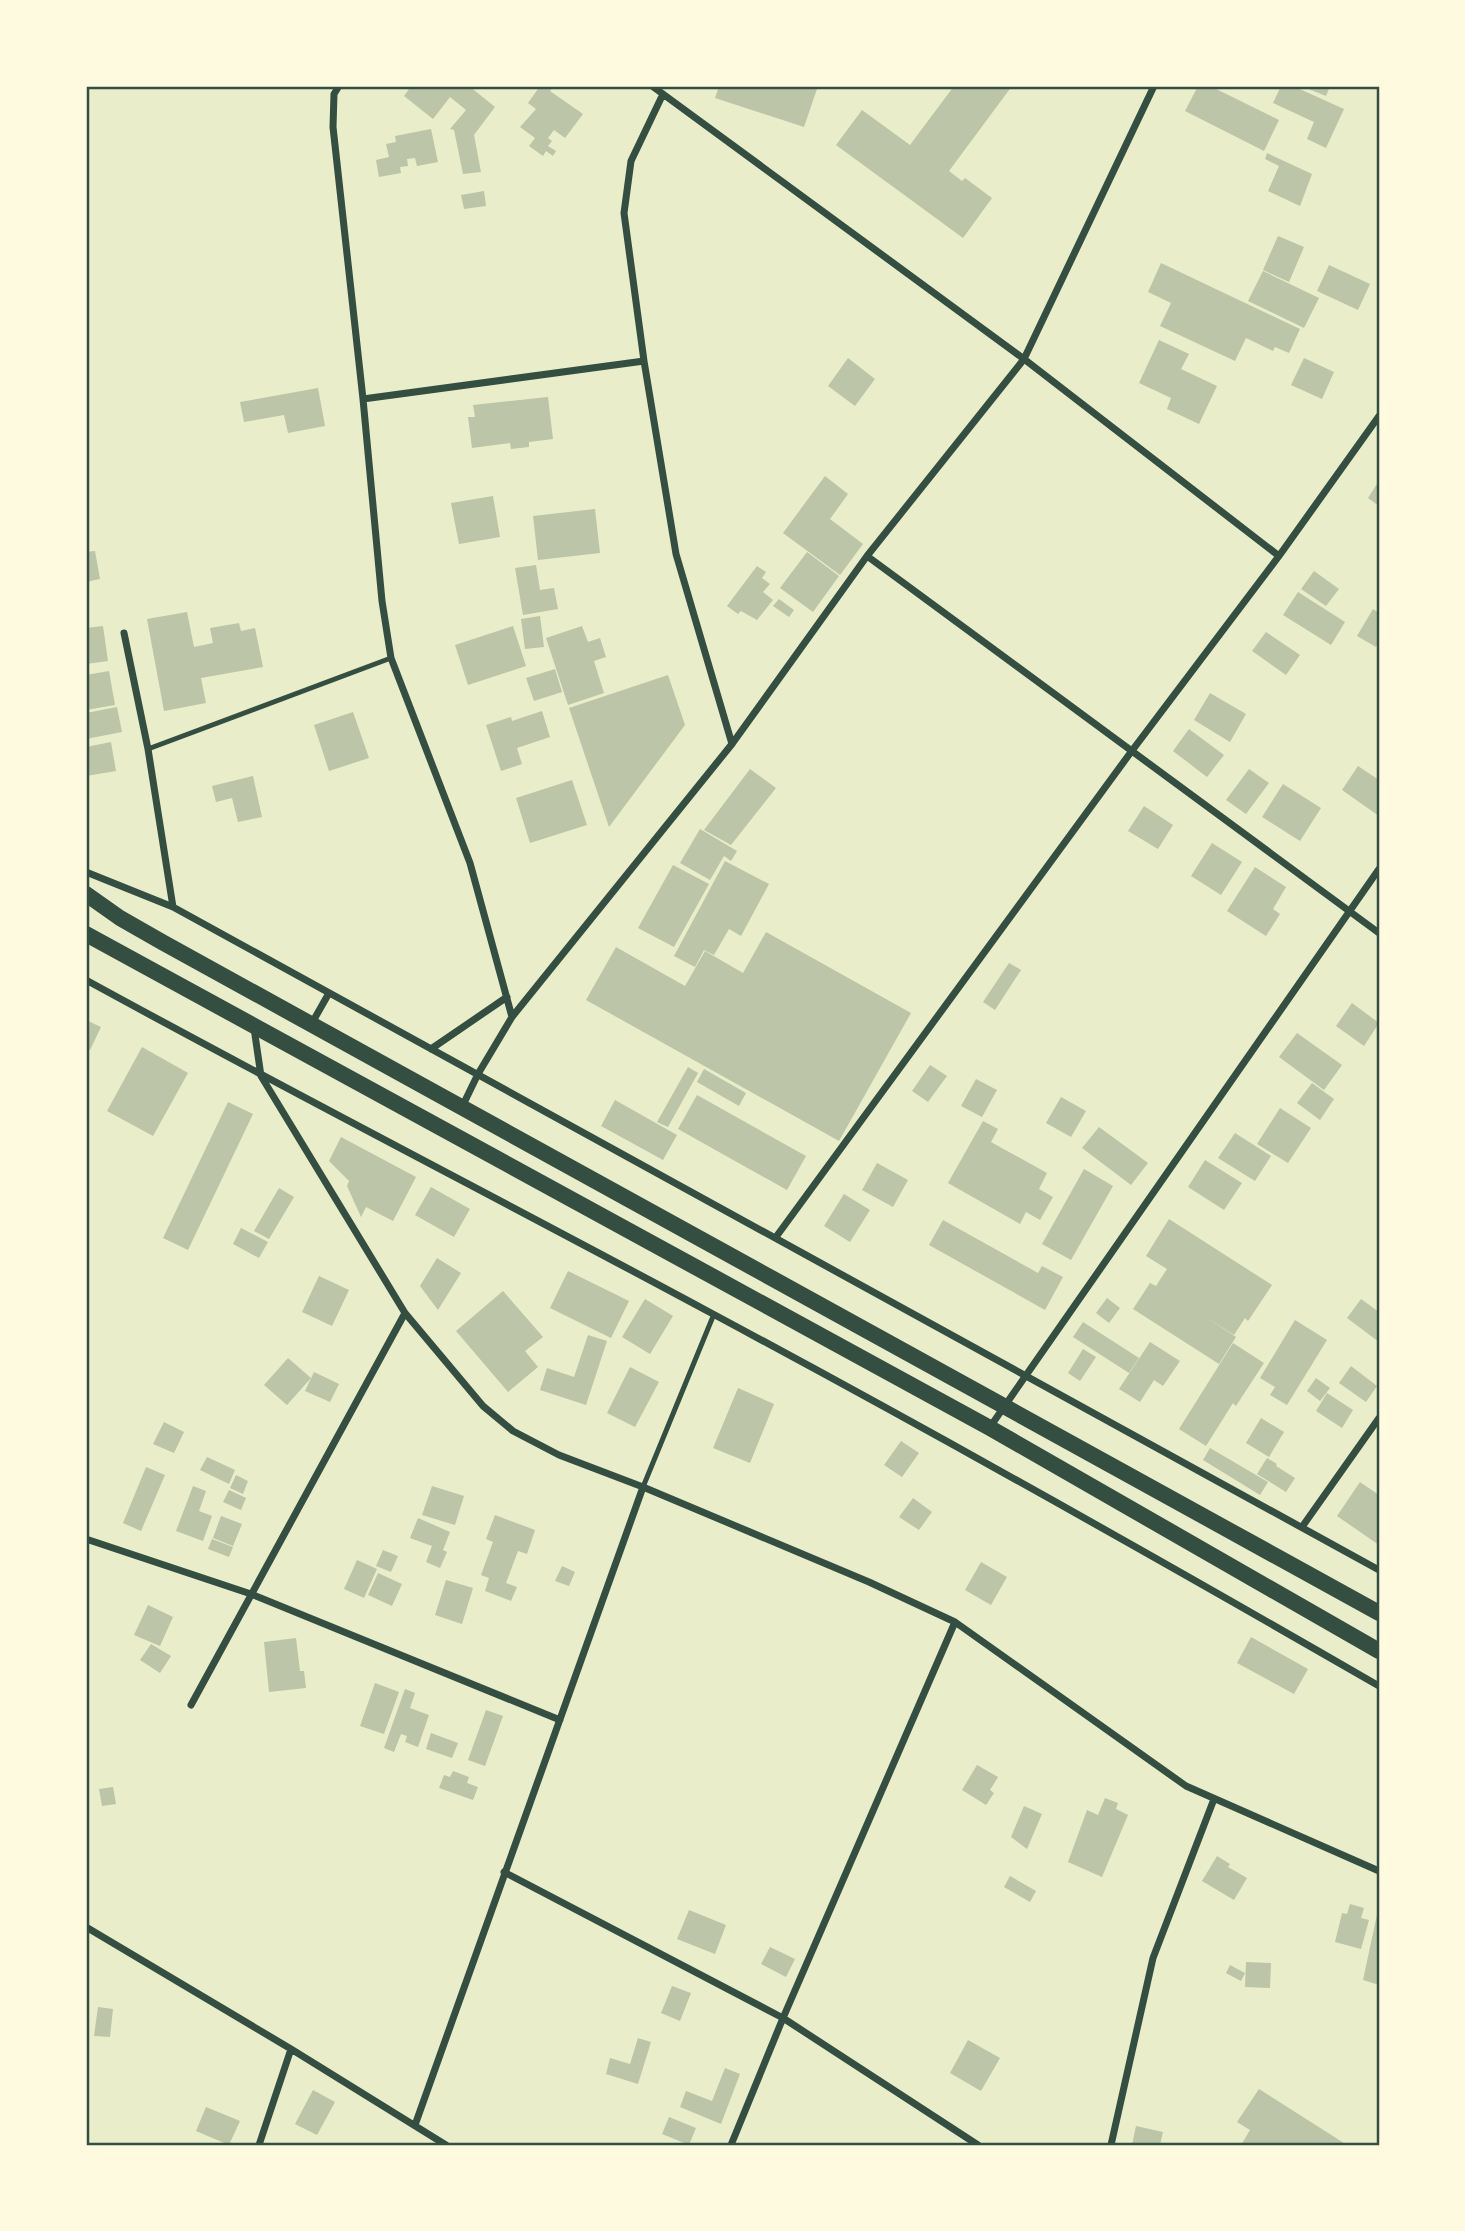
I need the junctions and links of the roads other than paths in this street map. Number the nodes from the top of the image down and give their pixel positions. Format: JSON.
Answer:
{"nodes":[{"id":1,"x":339,"y":86,"type":"edge"},
{"id":2,"x":652,"y":86,"type":"edge"},
{"id":3,"x":1154,"y":86,"type":"edge"},
{"id":4,"x":663,"y":94,"type":"junction"},
{"id":5,"x":1024,"y":359,"type":"junction"},
{"id":6,"x":644,"y":361,"type":"junction"},
{"id":7,"x":363,"y":399,"type":"junction"},
{"id":8,"x":1379,"y":416,"type":"edge"},
{"id":9,"x":867,"y":556,"type":"junction"},
{"id":10,"x":1279,"y":556,"type":"junction"},
{"id":11,"x":124,"y":633,"type":"dead end"},
{"id":12,"x":391,"y":658,"type":"junction"},
{"id":13,"x":732,"y":744,"type":"junction"},
{"id":14,"x":148,"y":749,"type":"junction"},
{"id":15,"x":1131,"y":752,"type":"junction"},
{"id":16,"x":1379,"y":869,"type":"edge"},
{"id":17,"x":86,"y":872,"type":"edge"},
{"id":18,"x":86,"y":894,"type":"edge"},
{"id":19,"x":173,"y":907,"type":"junction"},
{"id":20,"x":1349,"y":910,"type":"junction"},
{"id":21,"x":1379,"y":933,"type":"edge"},
{"id":22,"x":86,"y":934,"type":"edge"},
{"id":23,"x":86,"y":980,"type":"edge"},
{"id":24,"x":329,"y":993,"type":"junction"},
{"id":25,"x":507,"y":997,"type":"junction"},
{"id":26,"x":512,"y":1017,"type":"junction"},
{"id":27,"x":311,"y":1025,"type":"junction"},
{"id":28,"x":253,"y":1026,"type":"junction"},
{"id":29,"x":431,"y":1049,"type":"junction"},
{"id":30,"x":478,"y":1074,"type":"junction"},
{"id":31,"x":261,"y":1076,"type":"junction"},
{"id":32,"x":462,"y":1108,"type":"junction"},
{"id":33,"x":776,"y":1237,"type":"junction"},
{"id":34,"x":405,"y":1313,"type":"junction"},
{"id":35,"x":714,"y":1314,"type":"junction"},
{"id":36,"x":1027,"y":1376,"type":"junction"},
{"id":37,"x":1005,"y":1407,"type":"junction"},
{"id":38,"x":1379,"y":1418,"type":"edge"},
{"id":39,"x":990,"y":1428,"type":"junction"},
{"id":40,"x":643,"y":1487,"type":"junction"},
{"id":41,"x":1302,"y":1527,"type":"junction"},
{"id":42,"x":86,"y":1539,"type":"edge"},
{"id":43,"x":1379,"y":1570,"type":"edge"},
{"id":44,"x":251,"y":1594,"type":"junction"},
{"id":45,"x":1379,"y":1613,"type":"edge"},
{"id":46,"x":955,"y":1622,"type":"junction"},
{"id":47,"x":1379,"y":1651,"type":"edge"},
{"id":48,"x":1379,"y":1686,"type":"edge"},
{"id":49,"x":191,"y":1705,"type":"dead end"},
{"id":50,"x":560,"y":1720,"type":"junction"},
{"id":51,"x":1214,"y":1799,"type":"junction"},
{"id":52,"x":1379,"y":1871,"type":"edge"},
{"id":53,"x":504,"y":1872,"type":"junction"},
{"id":54,"x":86,"y":1927,"type":"edge"},
{"id":55,"x":783,"y":2018,"type":"junction"},
{"id":56,"x":291,"y":2049,"type":"junction"},
{"id":57,"x":415,"y":2125,"type":"junction"},
{"id":58,"x":258,"y":2145,"type":"edge"},
{"id":59,"x":446,"y":2145,"type":"edge"},
{"id":60,"x":731,"y":2145,"type":"edge"},
{"id":61,"x":978,"y":2145,"type":"edge"},
{"id":62,"x":1111,"y":2145,"type":"edge"}],
"edges":[{"from":1,"to":7,"type":"street"},
{"from":2,"to":4,"type":"street"},
{"from":3,"to":5,"type":"street"},
{"from":4,"to":5,"type":"street"},
{"from":4,"to":6,"type":"street"},
{"from":5,"to":9,"type":"street"},
{"from":5,"to":10,"type":"street"},
{"from":6,"to":7,"type":"street"},
{"from":6,"to":13,"type":"street"},
{"from":7,"to":12,"type":"street"},
{"from":8,"to":10,"type":"street"},
{"from":9,"to":13,"type":"street"},
{"from":9,"to":15,"type":"street"},
{"from":10,"to":15,"type":"street"},
{"from":11,"to":14,"type":"street"},
{"from":12,"to":14,"type":"lane"},
{"from":12,"to":25,"type":"street"},
{"from":13,"to":26,"type":"street"},
{"from":14,"to":19,"type":"street"},
{"from":15,"to":20,"type":"street"},
{"from":15,"to":33,"type":"street"},
{"from":16,"to":20,"type":"street"},
{"from":17,"to":19,"type":"street"},
{"from":18,"to":27,"type":"highway"},
{"from":19,"to":24,"type":"street"},
{"from":20,"to":21,"type":"street"},
{"from":20,"to":36,"type":"street"},
{"from":22,"to":28,"type":"highway"},
{"from":23,"to":31,"type":"street"},
{"from":24,"to":27,"type":"street"},
{"from":24,"to":29,"type":"street"},
{"from":25,"to":26,"type":"street"},
{"from":25,"to":29,"type":"street"},
{"from":26,"to":30,"type":"street"},
{"from":27,"to":32,"type":"highway"},
{"from":28,"to":31,"type":"street"},
{"from":28,"to":39,"type":"highway"},
{"from":29,"to":30,"type":"street"},
{"from":30,"to":32,"type":"street"},
{"from":30,"to":33,"type":"street"},
{"from":31,"to":34,"type":"street"},
{"from":31,"to":35,"type":"street"},
{"from":32,"to":37,"type":"highway"},
{"from":33,"to":36,"type":"street"},
{"from":34,"to":40,"type":"street"},
{"from":34,"to":44,"type":"street"},
{"from":35,"to":40,"type":"lane"},
{"from":35,"to":48,"type":"street"},
{"from":36,"to":37,"type":"street"},
{"from":36,"to":41,"type":"street"},
{"from":37,"to":39,"type":"street"},
{"from":37,"to":45,"type":"highway"},
{"from":38,"to":41,"type":"street"},
{"from":39,"to":47,"type":"highway"},
{"from":40,"to":46,"type":"street"},
{"from":40,"to":50,"type":"street"},
{"from":41,"to":43,"type":"street"},
{"from":42,"to":44,"type":"street"},
{"from":44,"to":49,"type":"street"},
{"from":44,"to":50,"type":"street"},
{"from":46,"to":51,"type":"street"},
{"from":46,"to":55,"type":"street"},
{"from":50,"to":53,"type":"street"},
{"from":51,"to":52,"type":"street"},
{"from":51,"to":62,"type":"street"},
{"from":53,"to":55,"type":"street"},
{"from":53,"to":57,"type":"street"},
{"from":54,"to":56,"type":"street"},
{"from":55,"to":60,"type":"street"},
{"from":55,"to":61,"type":"street"},
{"from":56,"to":57,"type":"street"},
{"from":56,"to":58,"type":"street"},
{"from":57,"to":59,"type":"street"}]}
